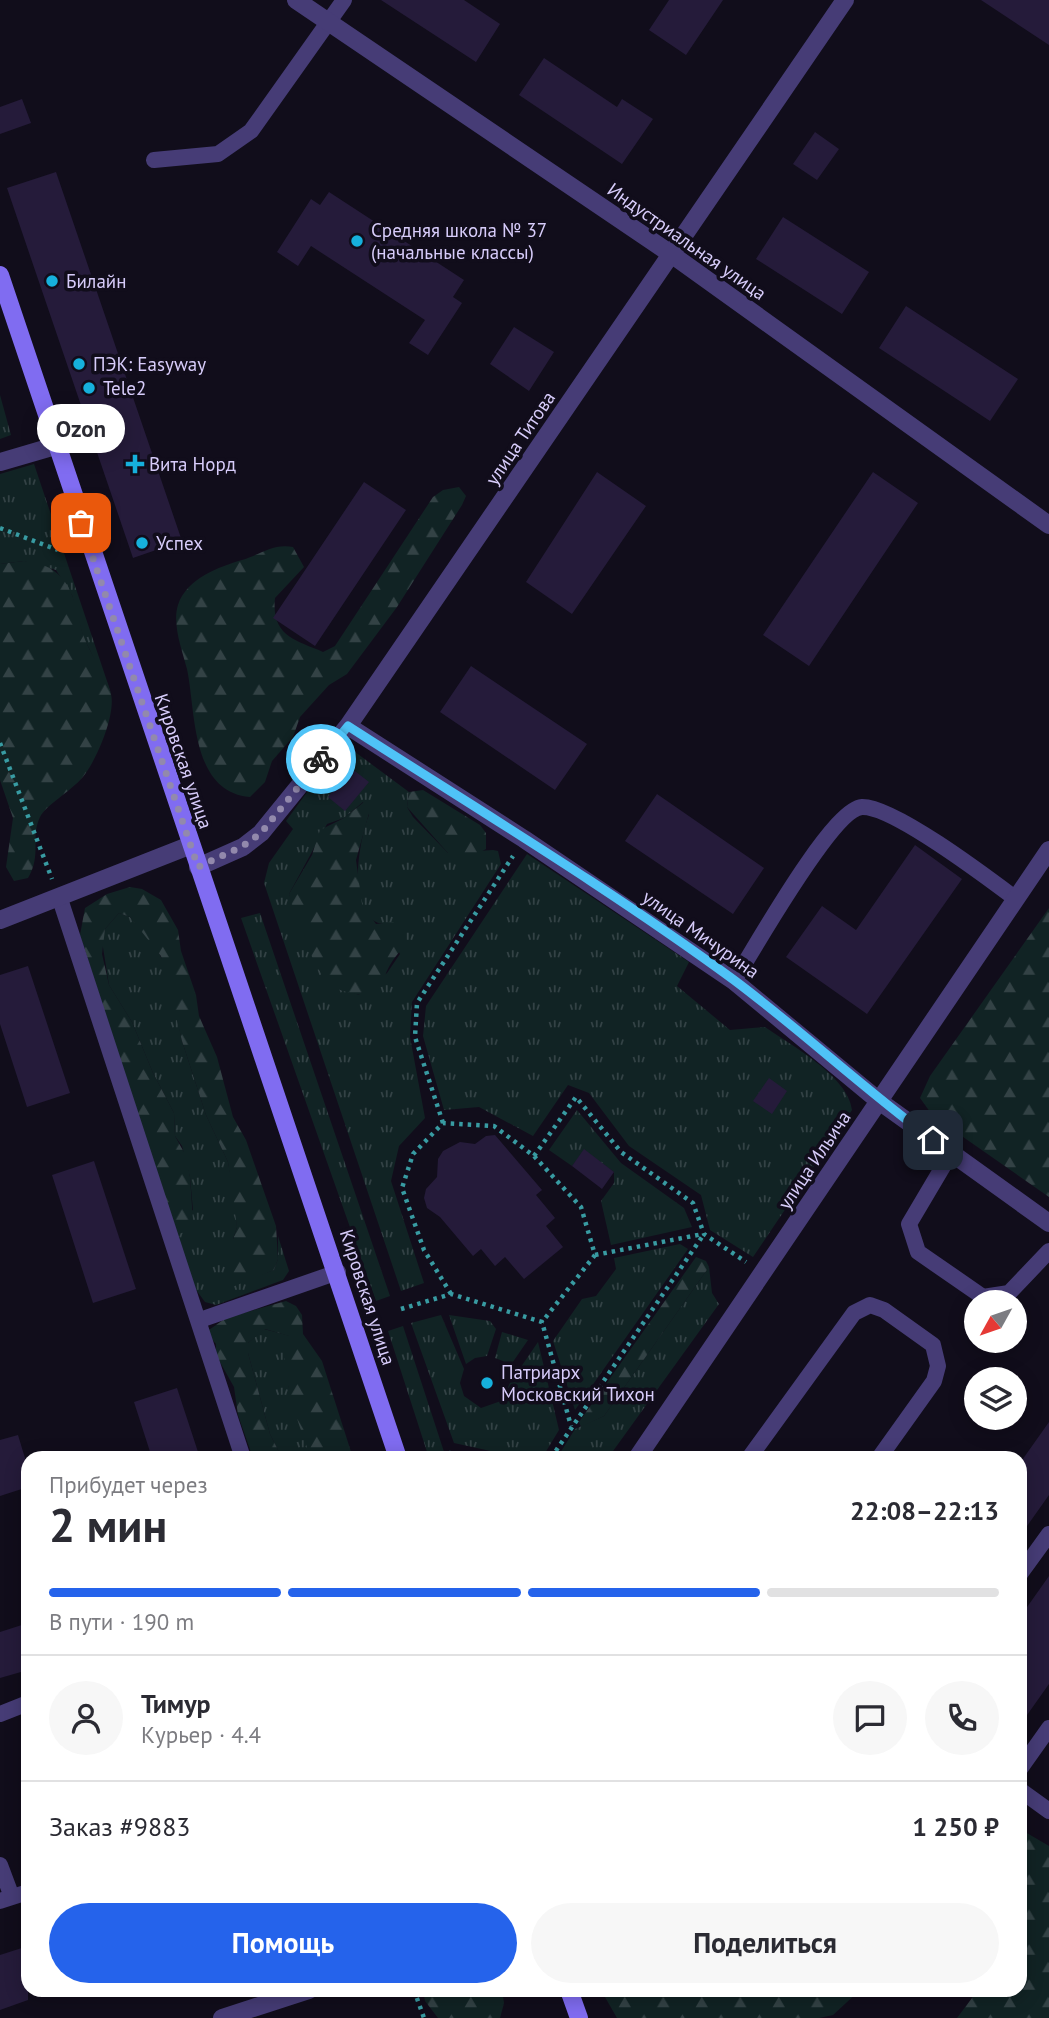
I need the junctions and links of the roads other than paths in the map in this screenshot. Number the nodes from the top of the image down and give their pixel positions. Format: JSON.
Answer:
{"nodes":[{"id":1,"x":296,"y":0,"type":"edge"},
{"id":2,"x":344,"y":0,"type":"edge"},
{"id":3,"x":845,"y":0,"type":"edge"},
{"id":4,"x":331,"y":22,"type":"junction"},
{"id":5,"x":154,"y":160,"type":"dead end"},
{"id":6,"x":671,"y":254,"type":"junction"},
{"id":7,"x":0,"y":275,"type":"edge"},
{"id":8,"x":55,"y":446,"type":"junction"},
{"id":9,"x":0,"y":462,"type":"edge"},
{"id":10,"x":1049,"y":525,"type":"edge"},
{"id":11,"x":348,"y":726,"type":"junction"},
{"id":12,"x":191,"y":845,"type":"junction"},
{"id":13,"x":1049,"y":850,"type":"edge"},
{"id":14,"x":198,"y":867,"type":"junction"},
{"id":15,"x":60,"y":899,"type":"junction"},
{"id":16,"x":1016,"y":899,"type":"junction"},
{"id":17,"x":0,"y":920,"type":"edge"},
{"id":18,"x":734,"y":981,"type":"junction"},
{"id":19,"x":879,"y":1101,"type":"junction"},
{"id":20,"x":951,"y":1153,"type":"junction"},
{"id":21,"x":1049,"y":1223,"type":"edge"},
{"id":22,"x":1049,"y":1251,"type":"edge"},
{"id":23,"x":338,"y":1272,"type":"junction"},
{"id":24,"x":200,"y":1320,"type":"junction"},
{"id":25,"x":241,"y":1451,"type":"edge"},
{"id":26,"x":396,"y":1451,"type":"edge"},
{"id":27,"x":642,"y":1451,"type":"edge"},
{"id":28,"x":754,"y":1451,"type":"edge"},
{"id":29,"x":884,"y":1451,"type":"edge"},
{"id":30,"x":1049,"y":1534,"type":"edge"},
{"id":31,"x":1027,"y":1564,"type":"edge"},
{"id":32,"x":21,"y":1706,"type":"edge"},
{"id":33,"x":0,"y":1714,"type":"edge"},
{"id":34,"x":1049,"y":1728,"type":"edge"},
{"id":35,"x":1027,"y":1759,"type":"edge"},
{"id":36,"x":1027,"y":1795,"type":"edge"},
{"id":37,"x":1049,"y":1811,"type":"edge"},
{"id":38,"x":0,"y":1865,"type":"edge"},
{"id":39,"x":6,"y":1899,"type":"edge"},
{"id":40,"x":287,"y":1997,"type":"edge"},
{"id":41,"x":572,"y":1997,"type":"edge"},
{"id":42,"x":222,"y":2018,"type":"edge"},
{"id":43,"x":579,"y":2018,"type":"edge"}],
"edges":[{"from":1,"to":4,"type":"street","name":"Индустриальная улица"},
{"from":2,"to":4,"type":"lane"},
{"from":3,"to":6,"type":"street","name":"улица Титова"},
{"from":4,"to":5,"type":"lane"},
{"from":4,"to":6,"type":"street","name":"Индустриальная улица"},
{"from":6,"to":10,"type":"street","name":"Индустриальная улица"},
{"from":6,"to":11,"type":"street","name":"улица Титова"},
{"from":7,"to":8,"type":"main road","name":"Кировская улица"},
{"from":8,"to":9,"type":"street"},
{"from":8,"to":12,"type":"main road","name":"Кировская улица"},
{"from":11,"to":14,"type":"street","name":"улица Титова"},
{"from":11,"to":18,"type":"street","name":"улица Мичурина"},
{"from":12,"to":14,"type":"main road","name":"Кировская улица"},
{"from":12,"to":15,"type":"street"},
{"from":13,"to":16,"type":"street","name":"улица Ильича"},
{"from":14,"to":23,"type":"main road","name":"Кировская улица"},
{"from":15,"to":17,"type":"street"},
{"from":15,"to":24,"type":"lane"},
{"from":16,"to":18,"type":"lane"},
{"from":16,"to":19,"type":"street","name":"улица Ильича"},
{"from":18,"to":19,"type":"street","name":"улица Мичурина"},
{"from":19,"to":20,"type":"street","name":"улица Мичурина"},
{"from":19,"to":27,"type":"street","name":"улица Ильича"},
{"from":20,"to":21,"type":"street","name":"улица Мичурина"},
{"from":20,"to":22,"type":"lane"},
{"from":23,"to":24,"type":"lane"},
{"from":23,"to":26,"type":"main road","name":"Кировская улица"},
{"from":24,"to":25,"type":"lane"},
{"from":28,"to":29,"type":"lane"},
{"from":30,"to":31,"type":"lane"},
{"from":32,"to":33,"type":"lane"},
{"from":34,"to":35,"type":"lane"},
{"from":36,"to":37,"type":"lane"},
{"from":38,"to":39,"type":"lane"},
{"from":40,"to":42,"type":"street"},
{"from":41,"to":43,"type":"main road"}]}
